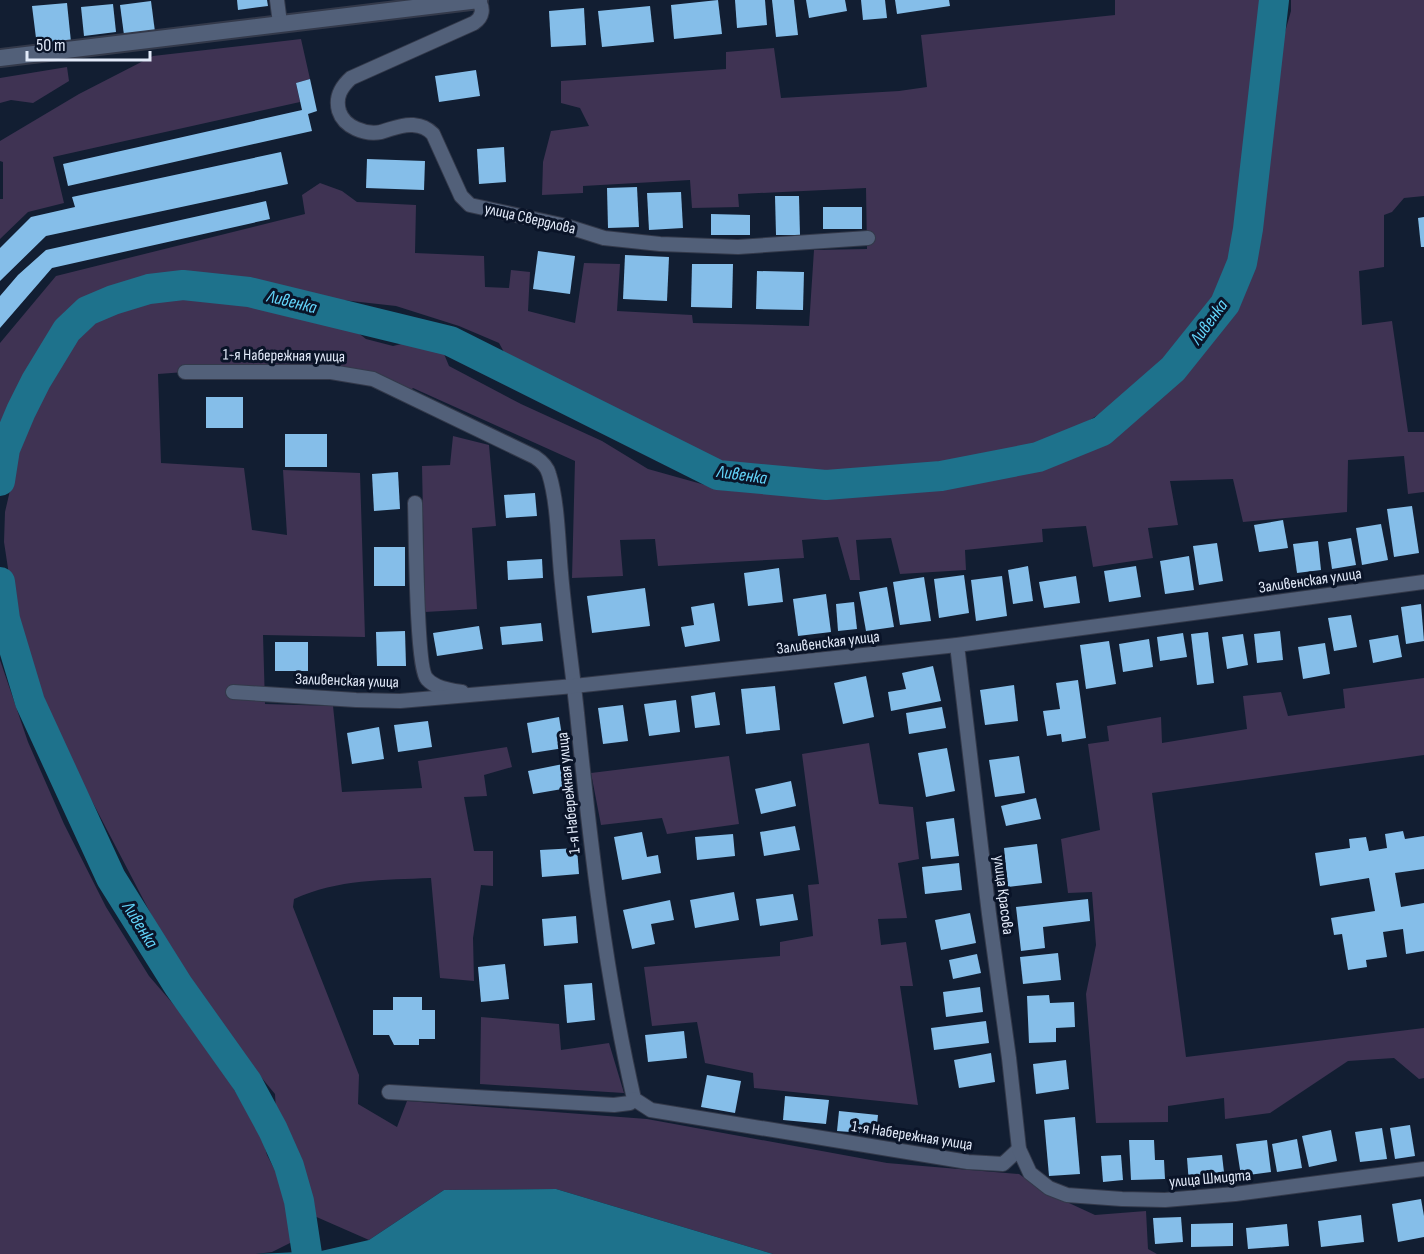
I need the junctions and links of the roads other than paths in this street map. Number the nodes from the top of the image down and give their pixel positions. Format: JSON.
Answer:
{"nodes":[{"id":1,"x":277,"y":0,"type":"edge"},
{"id":2,"x":479,"y":0,"type":"edge"},
{"id":3,"x":280,"y":24,"type":"junction"},
{"id":4,"x":0,"y":58,"type":"edge"},
{"id":5,"x":868,"y":238,"type":"dead end"},
{"id":6,"x":185,"y":372,"type":"dead end"},
{"id":7,"x":415,"y":502,"type":"dead end"},
{"id":8,"x":1424,"y":582,"type":"edge"},
{"id":9,"x":957,"y":645,"type":"junction"},
{"id":10,"x":574,"y":686,"type":"junction"},
{"id":11,"x":233,"y":692,"type":"dead end"},
{"id":12,"x":472,"y":695,"type":"junction"},
{"id":13,"x":390,"y":1092,"type":"dead end"},
{"id":14,"x":634,"y":1099,"type":"junction"},
{"id":15,"x":1019,"y":1149,"type":"junction"},
{"id":16,"x":1424,"y":1169,"type":"edge"}],
"edges":[{"from":1,"to":3,"type":"street"},
{"from":2,"to":3,"type":"main road","name":"улица Свердлова"},
{"from":2,"to":5,"type":"street","name":"улица Свердлова"},
{"from":3,"to":4,"type":"main road","name":"улица Свердлова"},
{"from":6,"to":10,"type":"street","name":"1-я Набережная улица"},
{"from":7,"to":12,"type":"street"},
{"from":8,"to":9,"type":"street","name":"Заливенская улица"},
{"from":9,"to":10,"type":"street","name":"Заливенская улица"},
{"from":9,"to":15,"type":"street","name":"улица Красова"},
{"from":10,"to":12,"type":"street","name":"Заливенская улица"},
{"from":10,"to":14,"type":"street","name":"1-я Набережная улица"},
{"from":11,"to":12,"type":"street","name":"Заливенская улица"},
{"from":13,"to":14,"type":"street"},
{"from":14,"to":15,"type":"street","name":"1-я Набережная улица"},
{"from":15,"to":16,"type":"street","name":"улица Шмидта"}]}
